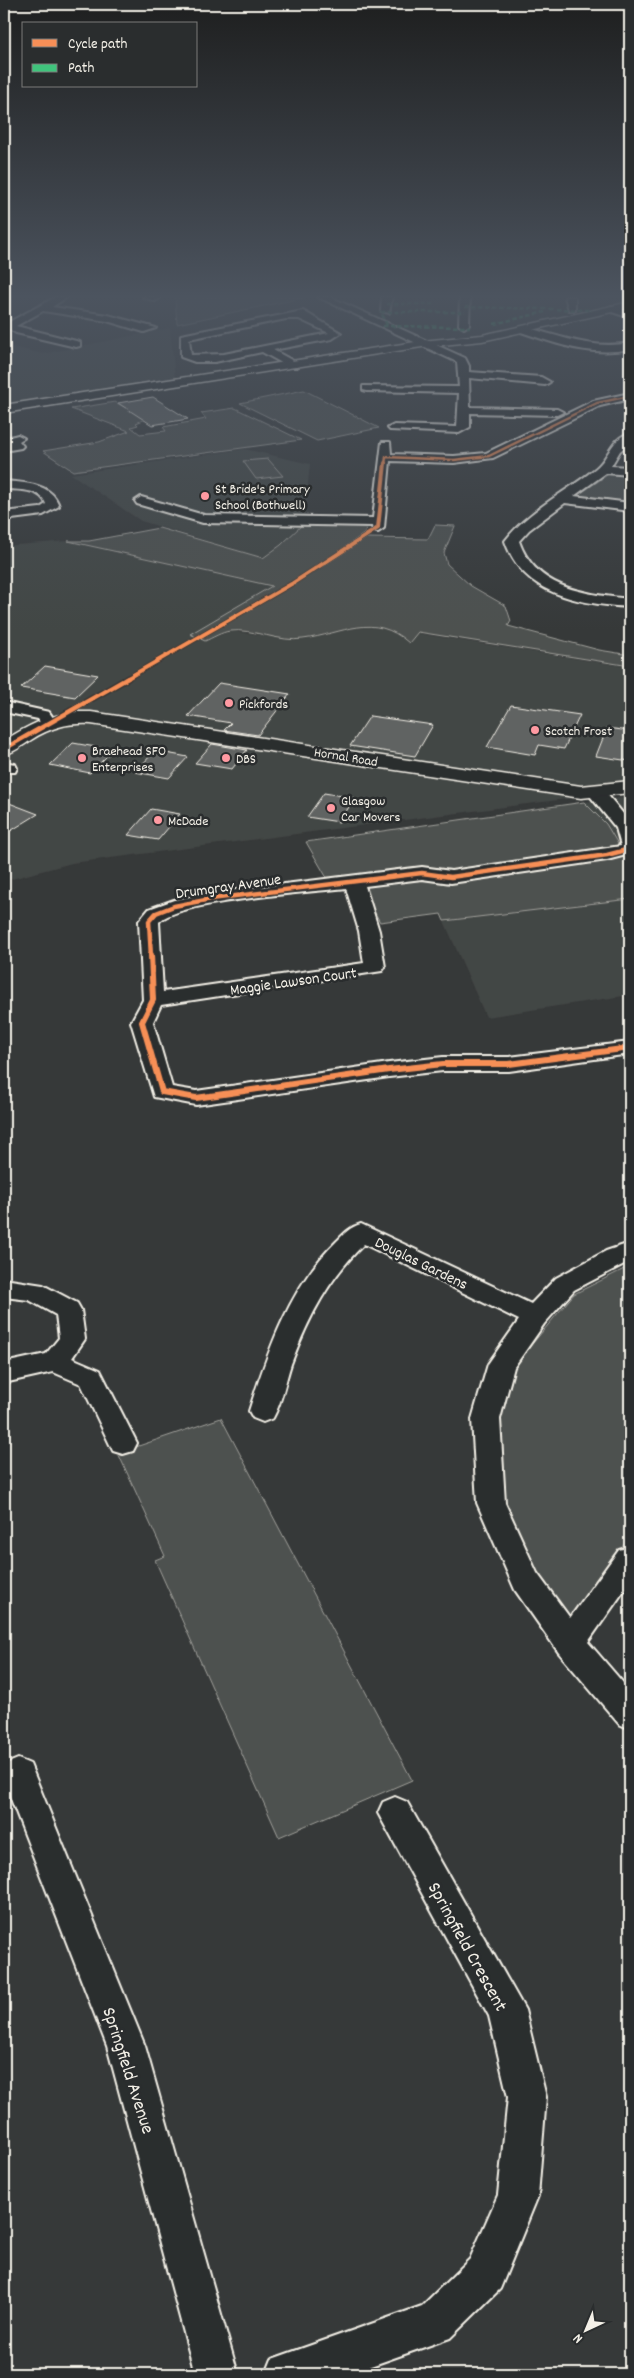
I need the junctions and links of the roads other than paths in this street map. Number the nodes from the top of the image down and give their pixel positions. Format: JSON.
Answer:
{"nodes":[{"id":1,"x":587,"y":408,"type":"edge"},
{"id":2,"x":463,"y":410,"type":"joint"},
{"id":3,"x":557,"y":412,"type":"dead end"},
{"id":4,"x":404,"y":430,"type":"dead end"},
{"id":5,"x":630,"y":436,"type":"edge"},
{"id":6,"x":386,"y":444,"type":"dead end"},
{"id":7,"x":20,"y":446,"type":"dead end"},
{"id":8,"x":4,"y":448,"type":"edge"},
{"id":9,"x":386,"y":458,"type":"junction"},
{"id":10,"x":603,"y":468,"type":"junction"},
{"id":11,"x":630,"y":471,"type":"edge"},
{"id":12,"x":4,"y":485,"type":"edge"},
{"id":13,"x":564,"y":499,"type":"junction"},
{"id":14,"x":141,"y":501,"type":"dead end"},
{"id":15,"x":630,"y":507,"type":"edge"},
{"id":16,"x":4,"y":514,"type":"edge"},
{"id":17,"x":630,"y":603,"type":"edge"},
{"id":18,"x":4,"y":707,"type":"edge"},
{"id":19,"x":54,"y":720,"type":"junction"},
{"id":20,"x":4,"y":749,"type":"edge"},
{"id":21,"x":630,"y":788,"type":"edge"},
{"id":22,"x":594,"y":791,"type":"junction"},
{"id":23,"x":630,"y":848,"type":"edge"},
{"id":24,"x":354,"y":882,"type":"junction"},
{"id":25,"x":153,"y":1000,"type":"junction"},
{"id":26,"x":630,"y":1048,"type":"edge"},
{"id":27,"x":630,"y":1252,"type":"edge"},
{"id":28,"x":4,"y":1288,"type":"edge"},
{"id":29,"x":534,"y":1317,"type":"junction"},
{"id":30,"x":55,"y":1362,"type":"junction"},
{"id":31,"x":4,"y":1373,"type":"edge"},
{"id":32,"x":262,"y":1411,"type":"dead end"},
{"id":33,"x":122,"y":1443,"type":"dead end"},
{"id":34,"x":630,"y":1559,"type":"edge"},
{"id":35,"x":570,"y":1643,"type":"junction"},
{"id":36,"x":630,"y":1714,"type":"edge"},
{"id":37,"x":18,"y":1775,"type":"dead end"},
{"id":38,"x":395,"y":1812,"type":"dead end"},
{"id":39,"x":218,"y":2374,"type":"edge"},
{"id":40,"x":287,"y":2374,"type":"edge"}],
"edges":[{"from":1,"to":9,"type":"street"},
{"from":2,"to":3,"type":"street"},
{"from":2,"to":4,"type":"street"},
{"from":5,"to":10,"type":"street"},
{"from":6,"to":9,"type":"street"},
{"from":7,"to":8,"type":"street"},
{"from":9,"to":14,"type":"street"},
{"from":10,"to":11,"type":"street"},
{"from":10,"to":13,"type":"street"},
{"from":12,"to":16,"type":"street"},
{"from":13,"to":15,"type":"street"},
{"from":13,"to":17,"type":"street"},
{"from":18,"to":19,"type":"street"},
{"from":19,"to":20,"type":"street"},
{"from":19,"to":22,"type":"street","name":"Hornal Road"},
{"from":21,"to":22,"type":"street","name":"Hornal Road"},
{"from":22,"to":23,"type":"street"},
{"from":23,"to":24,"type":"street","name":"Drumgray Avenue"},
{"from":24,"to":25,"type":"street","name":"Drumgray Avenue"},
{"from":24,"to":25,"type":"street","name":"Maggie Lawson Court"},
{"from":25,"to":26,"type":"street","name":"Drumgray Avenue"},
{"from":27,"to":29,"type":"street"},
{"from":28,"to":30,"type":"street"},
{"from":29,"to":32,"type":"street","name":"Douglas Gardens"},
{"from":29,"to":35,"type":"street"},
{"from":30,"to":31,"type":"street"},
{"from":30,"to":33,"type":"street"},
{"from":34,"to":35,"type":"street"},
{"from":35,"to":36,"type":"street"},
{"from":37,"to":39,"type":"street","name":"Springfield Avenue"},
{"from":38,"to":40,"type":"street","name":"Springfield Crescent"}]}
